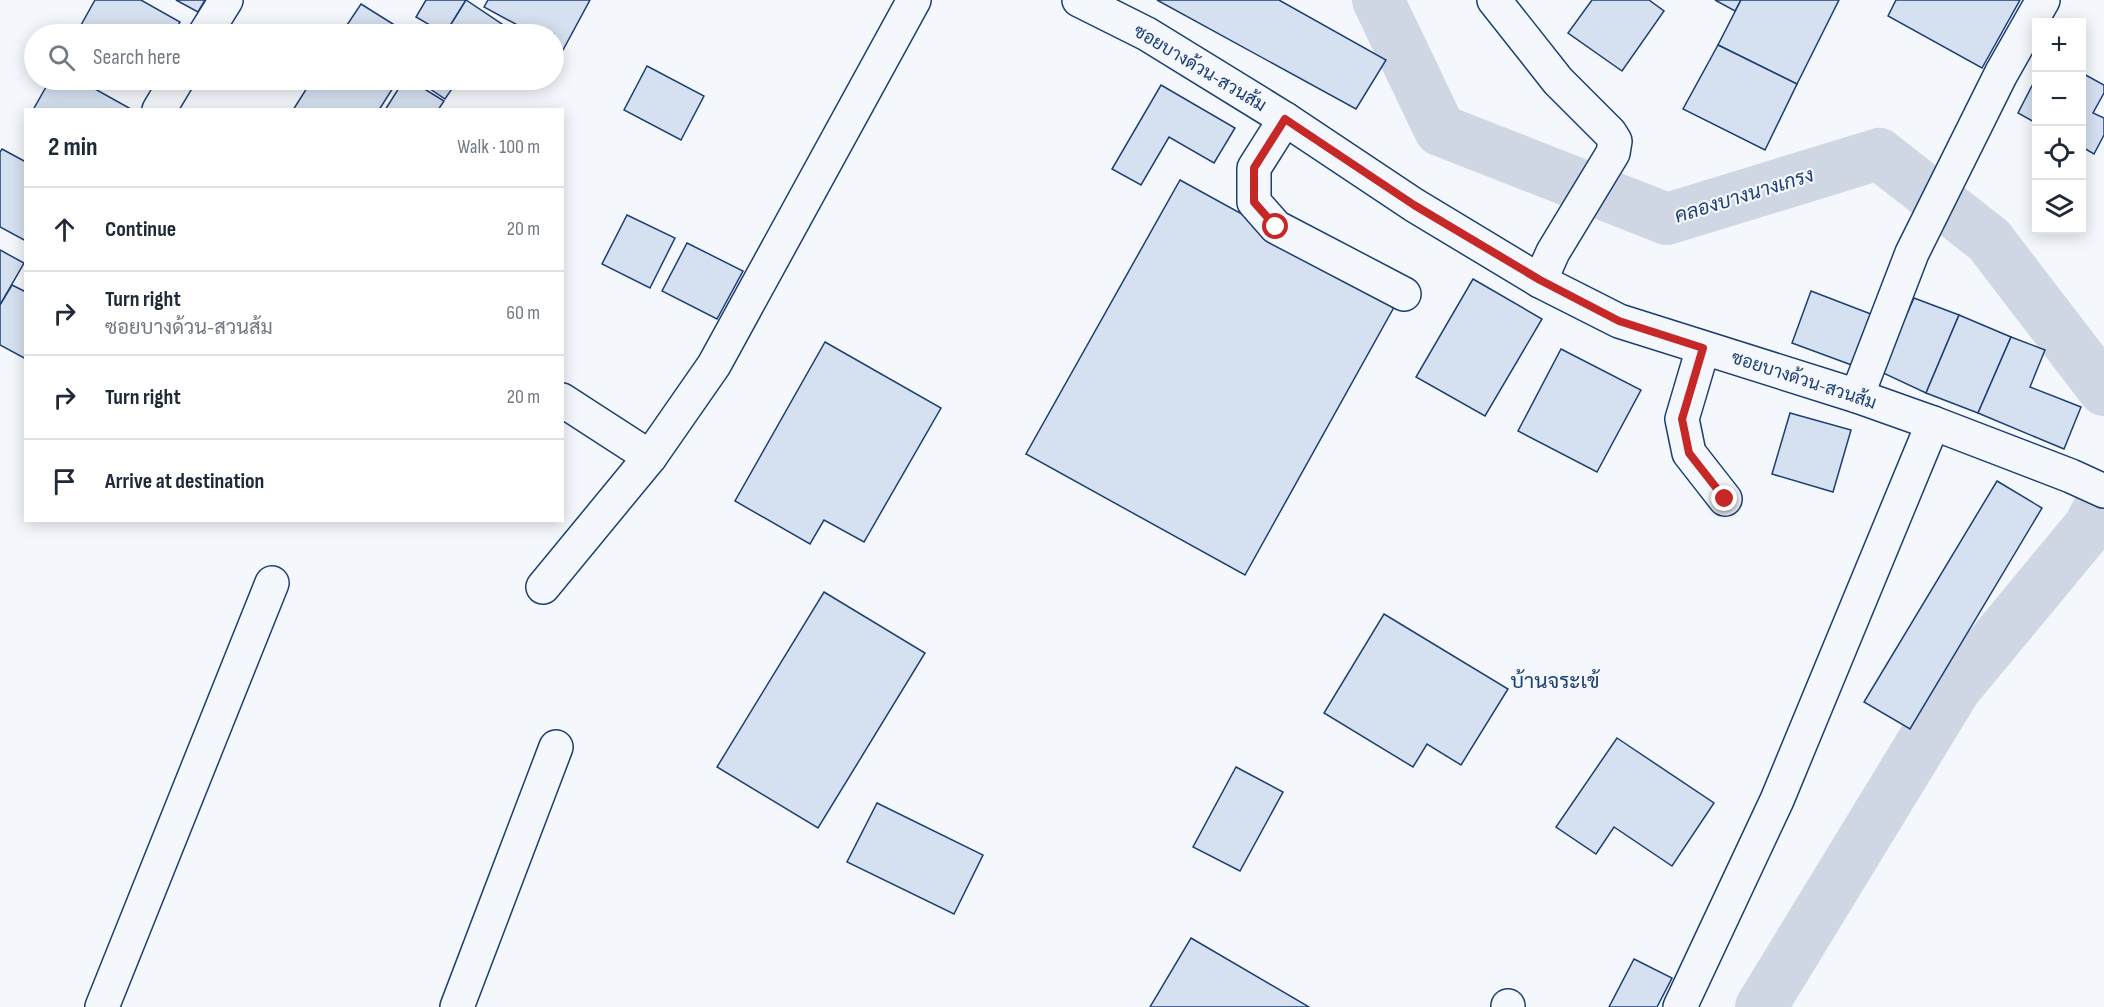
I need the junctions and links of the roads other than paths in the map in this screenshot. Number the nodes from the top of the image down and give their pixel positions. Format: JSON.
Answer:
{"nodes":[{"id":1,"x":226,"y":0,"type":"edge"},
{"id":2,"x":914,"y":0,"type":"edge"},
{"id":3,"x":1078,"y":0,"type":"edge"},
{"id":4,"x":1494,"y":0,"type":"edge"},
{"id":5,"x":2043,"y":0,"type":"edge"},
{"id":6,"x":211,"y":24,"type":"edge"},
{"id":7,"x":171,"y":90,"type":"edge"},
{"id":8,"x":160,"y":108,"type":"edge"},
{"id":9,"x":1285,"y":119,"type":"junction"},
{"id":10,"x":1546,"y":266,"type":"junction"},
{"id":11,"x":1404,"y":294,"type":"dead end"},
{"id":12,"x":1703,"y":348,"type":"junction"},
{"id":13,"x":1857,"y":396,"type":"junction"},
{"id":14,"x":564,"y":401,"type":"edge"},
{"id":15,"x":1933,"y":423,"type":"junction"},
{"id":16,"x":650,"y":457,"type":"junction"},
{"id":17,"x":2104,"y":491,"type":"edge"},
{"id":18,"x":1725,"y":499,"type":"dead end"},
{"id":19,"x":272,"y":583,"type":"dead end"},
{"id":20,"x":543,"y":587,"type":"dead end"},
{"id":21,"x":556,"y":747,"type":"dead end"},
{"id":22,"x":102,"y":1007,"type":"edge"},
{"id":23,"x":457,"y":1007,"type":"edge"},
{"id":24,"x":1680,"y":1007,"type":"edge"}],
"edges":[{"from":1,"to":6,"type":"street"},
{"from":2,"to":16,"type":"street"},
{"from":3,"to":9,"type":"street","name":"ซอยบางด้วน-สวนส้ม"},
{"from":4,"to":10,"type":"street"},
{"from":5,"to":13,"type":"street"},
{"from":7,"to":8,"type":"street"},
{"from":9,"to":10,"type":"street","name":"ซอยบางด้วน-สวนส้ม"},
{"from":9,"to":11,"type":"street"},
{"from":10,"to":12,"type":"street","name":"ซอยบางด้วน-สวนส้ม"},
{"from":12,"to":13,"type":"street","name":"ซอยบางด้วน-สวนส้ม"},
{"from":12,"to":18,"type":"street"},
{"from":13,"to":15,"type":"street","name":"ซอยบางด้วน-สวนส้ม"},
{"from":14,"to":16,"type":"street"},
{"from":15,"to":17,"type":"street","name":"ซอยบางด้วน-สวนส้ม"},
{"from":15,"to":24,"type":"street"},
{"from":16,"to":20,"type":"street"},
{"from":19,"to":22,"type":"street"},
{"from":21,"to":23,"type":"street"}]}
